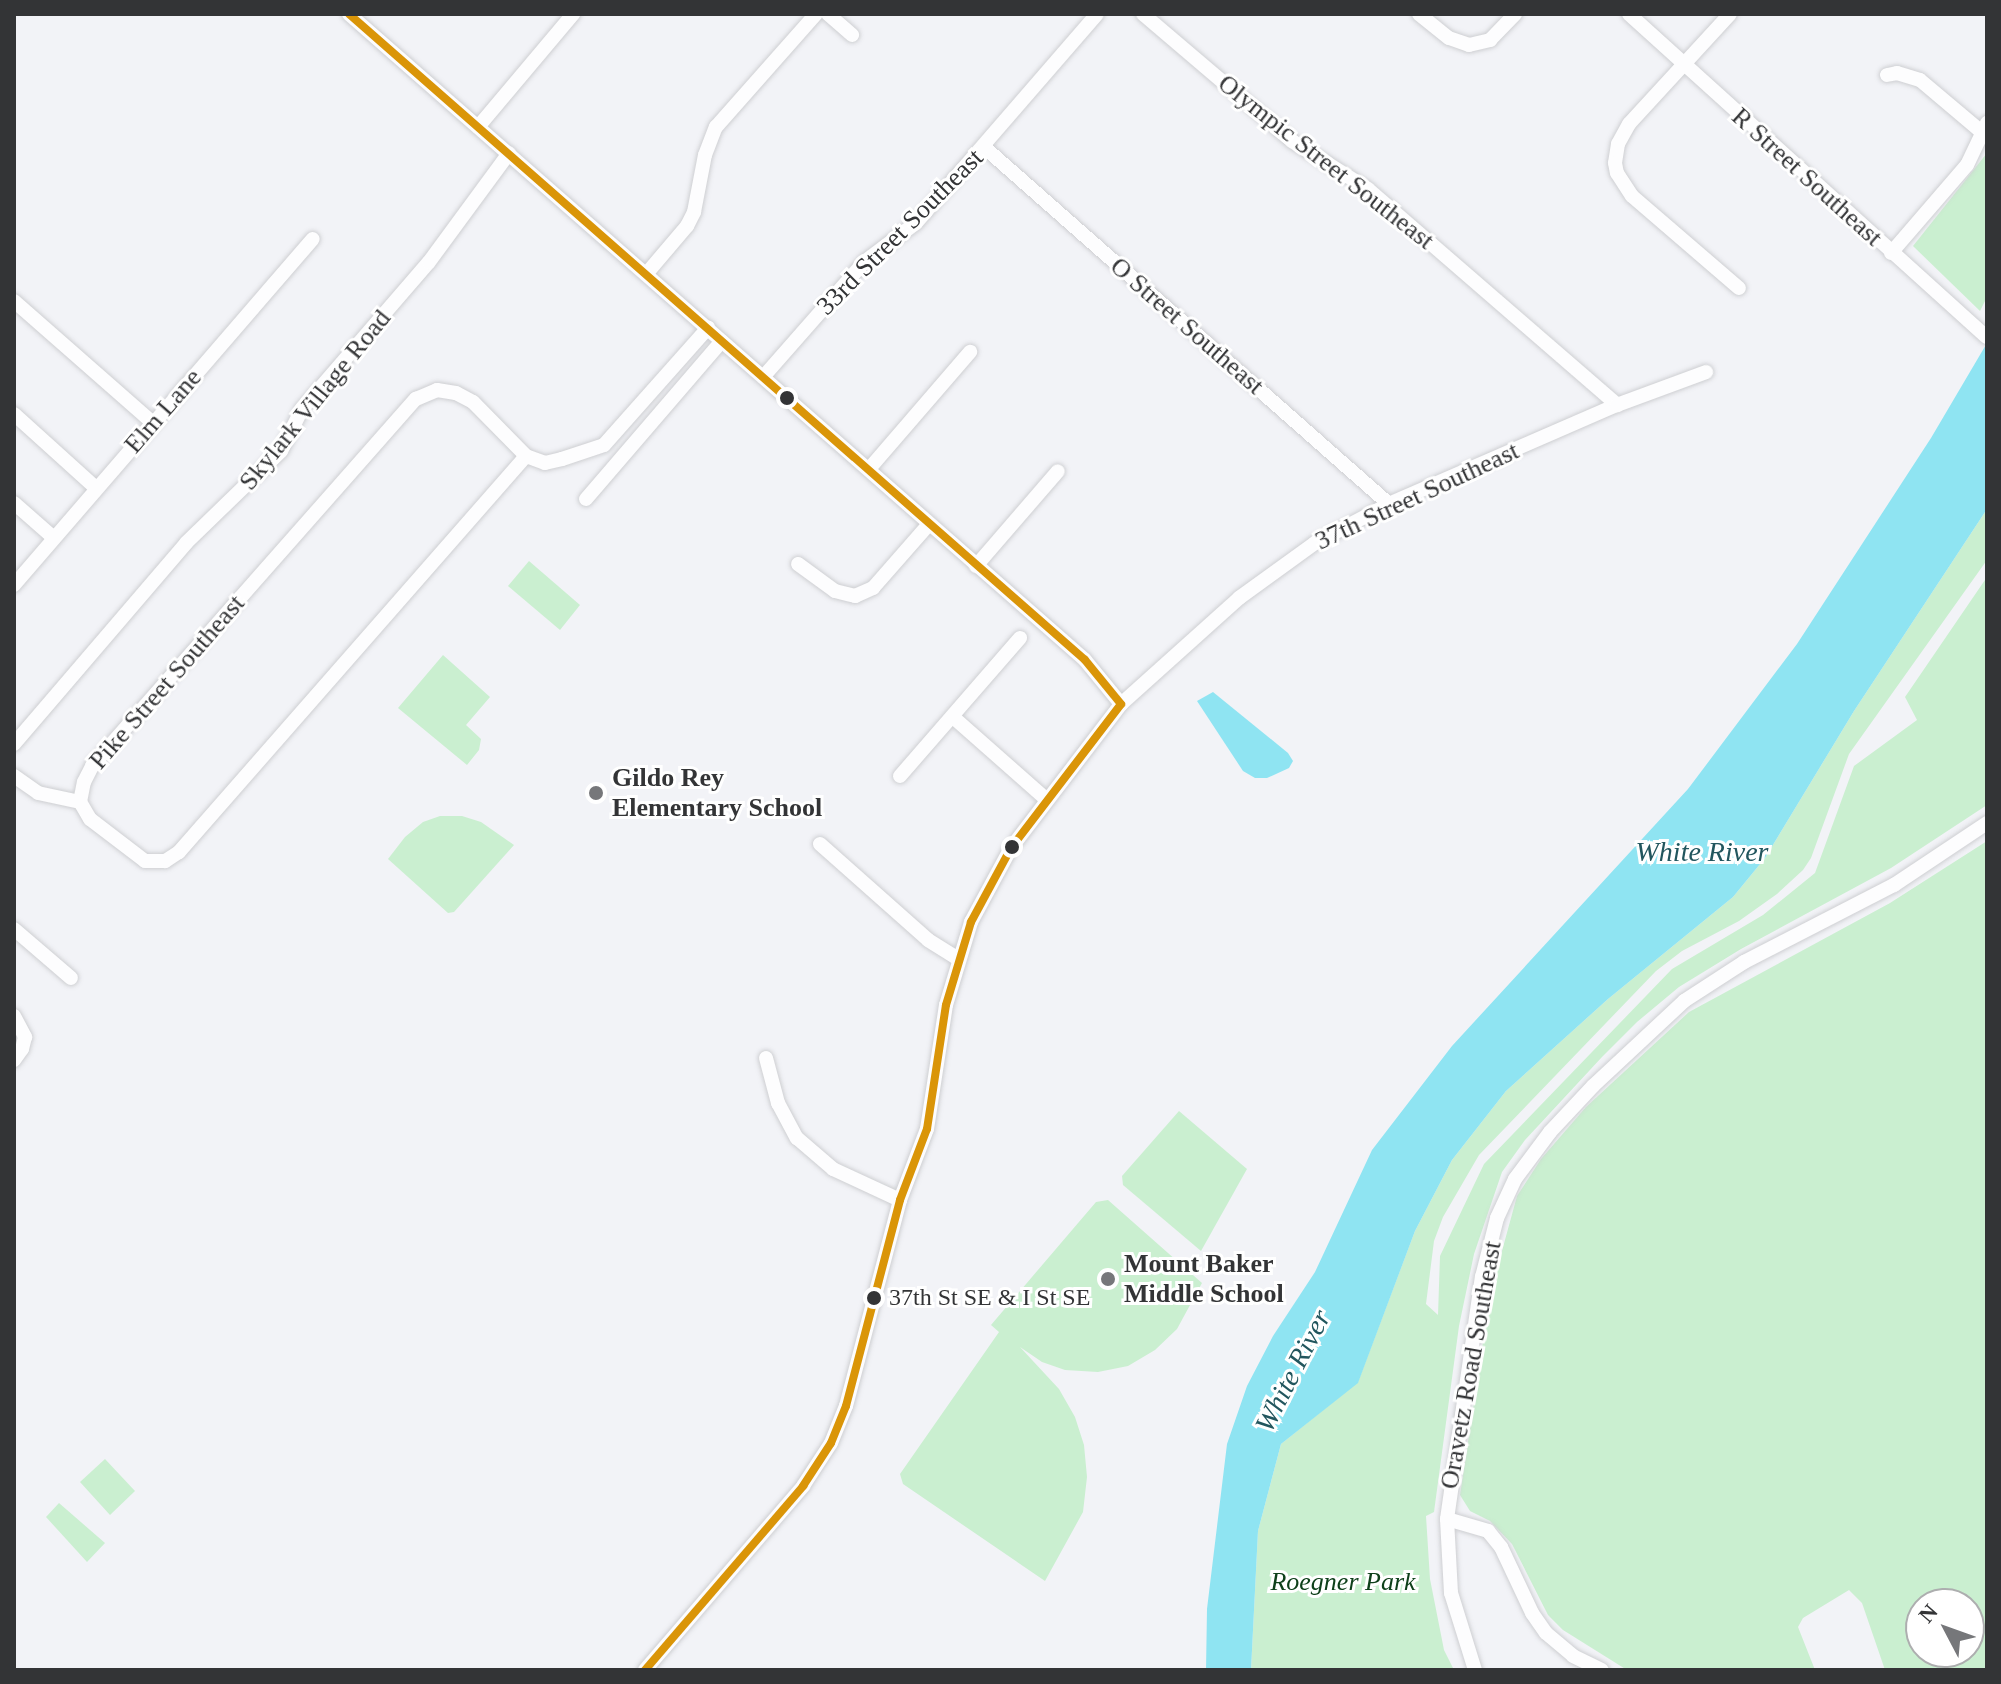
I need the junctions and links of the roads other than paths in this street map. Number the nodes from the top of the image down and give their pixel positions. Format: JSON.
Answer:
{"nodes":[{"id":1,"x":349,"y":14,"type":"edge"},
{"id":2,"x":573,"y":14,"type":"edge"},
{"id":3,"x":816,"y":14,"type":"edge"},
{"id":4,"x":828,"y":14,"type":"edge"},
{"id":5,"x":1097,"y":14,"type":"edge"},
{"id":6,"x":1143,"y":14,"type":"edge"},
{"id":7,"x":1419,"y":14,"type":"edge"},
{"id":8,"x":1515,"y":14,"type":"edge"},
{"id":9,"x":1629,"y":14,"type":"edge"},
{"id":10,"x":1730,"y":14,"type":"edge"},
{"id":11,"x":852,"y":35,"type":"dead end"},
{"id":12,"x":1684,"y":65,"type":"junction"},
{"id":13,"x":1887,"y":75,"type":"dead end"},
{"id":14,"x":478,"y":127,"type":"junction"},
{"id":15,"x":1985,"y":128,"type":"edge"},
{"id":16,"x":984,"y":147,"type":"junction"},
{"id":17,"x":509,"y":153,"type":"junction"},
{"id":18,"x":313,"y":239,"type":"dead end"},
{"id":19,"x":1891,"y":253,"type":"junction"},
{"id":20,"x":647,"y":273,"type":"junction"},
{"id":21,"x":1739,"y":288,"type":"dead end"},
{"id":22,"x":14,"y":301,"type":"edge"},
{"id":23,"x":708,"y":328,"type":"junction"},
{"id":24,"x":1987,"y":337,"type":"edge"},
{"id":25,"x":722,"y":341,"type":"junction"},
{"id":26,"x":970,"y":352,"type":"dead end"},
{"id":27,"x":1706,"y":372,"type":"dead end"},
{"id":28,"x":764,"y":376,"type":"junction"},
{"id":29,"x":1617,"y":405,"type":"junction"},
{"id":30,"x":14,"y":414,"type":"edge"},
{"id":31,"x":153,"y":423,"type":"junction"},
{"id":32,"x":526,"y":456,"type":"junction"},
{"id":33,"x":869,"y":469,"type":"junction"},
{"id":34,"x":1058,"y":471,"type":"dead end"},
{"id":35,"x":96,"y":488,"type":"junction"},
{"id":36,"x":586,"y":499,"type":"dead end"},
{"id":37,"x":14,"y":503,"type":"edge"},
{"id":38,"x":1389,"y":504,"type":"junction"},
{"id":39,"x":929,"y":524,"type":"junction"},
{"id":40,"x":54,"y":538,"type":"junction"},
{"id":41,"x":798,"y":564,"type":"dead end"},
{"id":42,"x":976,"y":566,"type":"junction"},
{"id":43,"x":14,"y":585,"type":"edge"},
{"id":44,"x":1020,"y":638,"type":"dead end"},
{"id":45,"x":1121,"y":704,"type":"junction"},
{"id":46,"x":953,"y":717,"type":"junction"},
{"id":47,"x":14,"y":744,"type":"edge"},
{"id":48,"x":14,"y":776,"type":"edge"},
{"id":49,"x":900,"y":776,"type":"dead end"},
{"id":50,"x":1047,"y":800,"type":"junction"},
{"id":51,"x":80,"y":802,"type":"junction"},
{"id":52,"x":1987,"y":823,"type":"edge"},
{"id":53,"x":820,"y":844,"type":"dead end"},
{"id":54,"x":14,"y":929,"type":"edge"},
{"id":55,"x":957,"y":958,"type":"junction"},
{"id":56,"x":71,"y":978,"type":"dead end"},
{"id":57,"x":14,"y":1016,"type":"edge"},
{"id":58,"x":766,"y":1058,"type":"dead end"},
{"id":59,"x":14,"y":1060,"type":"edge"},
{"id":60,"x":900,"y":1200,"type":"junction"},
{"id":61,"x":1447,"y":1519,"type":"junction"},
{"id":62,"x":645,"y":1670,"type":"edge"},
{"id":63,"x":1475,"y":1670,"type":"edge"},
{"id":64,"x":1602,"y":1670,"type":"edge"}],
"edges":[{"from":1,"to":14,"type":"street"},
{"from":2,"to":14,"type":"street"},
{"from":3,"to":20,"type":"street"},
{"from":4,"to":11,"type":"street"},
{"from":5,"to":16,"type":"street","name":"33rd Street Southeast"},
{"from":6,"to":29,"type":"street","name":"Olympic Street Southeast"},
{"from":7,"to":8,"type":"street"},
{"from":9,"to":12,"type":"street","name":"R Street Southeast"},
{"from":10,"to":12,"type":"street"},
{"from":12,"to":19,"type":"street","name":"R Street Southeast"},
{"from":12,"to":21,"type":"street"},
{"from":13,"to":15,"type":"street"},
{"from":14,"to":17,"type":"street"},
{"from":15,"to":19,"type":"street"},
{"from":16,"to":28,"type":"street","name":"33rd Street Southeast"},
{"from":16,"to":38,"type":"street","name":"O Street Southeast"},
{"from":17,"to":20,"type":"street"},
{"from":17,"to":47,"type":"street","name":"Skylark Village Road"},
{"from":18,"to":31,"type":"street","name":"Elm Lane"},
{"from":19,"to":24,"type":"street","name":"R Street Southeast"},
{"from":20,"to":23,"type":"street"},
{"from":22,"to":31,"type":"street"},
{"from":23,"to":25,"type":"street"},
{"from":23,"to":32,"type":"street"},
{"from":25,"to":28,"type":"street"},
{"from":25,"to":36,"type":"street"},
{"from":26,"to":33,"type":"street"},
{"from":27,"to":29,"type":"street","name":"37th Street Southeast"},
{"from":28,"to":33,"type":"street"},
{"from":29,"to":38,"type":"street","name":"37th Street Southeast"},
{"from":30,"to":35,"type":"street"},
{"from":31,"to":35,"type":"street","name":"Elm Lane"},
{"from":32,"to":51,"type":"street","name":"Pike Street Southeast"},
{"from":32,"to":51,"type":"street","name":"Pike Street Southeast"},
{"from":33,"to":39,"type":"street"},
{"from":34,"to":42,"type":"street"},
{"from":35,"to":40,"type":"street","name":"Elm Lane"},
{"from":37,"to":40,"type":"street"},
{"from":38,"to":45,"type":"street","name":"37th Street Southeast"},
{"from":39,"to":41,"type":"street"},
{"from":39,"to":42,"type":"street"},
{"from":40,"to":43,"type":"street","name":"Elm Lane"},
{"from":42,"to":45,"type":"street"},
{"from":44,"to":46,"type":"street"},
{"from":45,"to":50,"type":"street","name":"37th Street Southeast"},
{"from":46,"to":49,"type":"street"},
{"from":46,"to":50,"type":"street"},
{"from":48,"to":51,"type":"street"},
{"from":50,"to":55,"type":"street","name":"37th Street Southeast"},
{"from":52,"to":61,"type":"street","name":"Oravetz Road Southeast"},
{"from":53,"to":55,"type":"street"},
{"from":54,"to":56,"type":"street"},
{"from":55,"to":60,"type":"street","name":"37th Street Southeast"},
{"from":57,"to":59,"type":"street"},
{"from":58,"to":60,"type":"street"},
{"from":60,"to":62,"type":"street","name":"37th Street Southeast"},
{"from":61,"to":63,"type":"street","name":"Oravetz Road Southeast"},
{"from":61,"to":64,"type":"street"}]}
